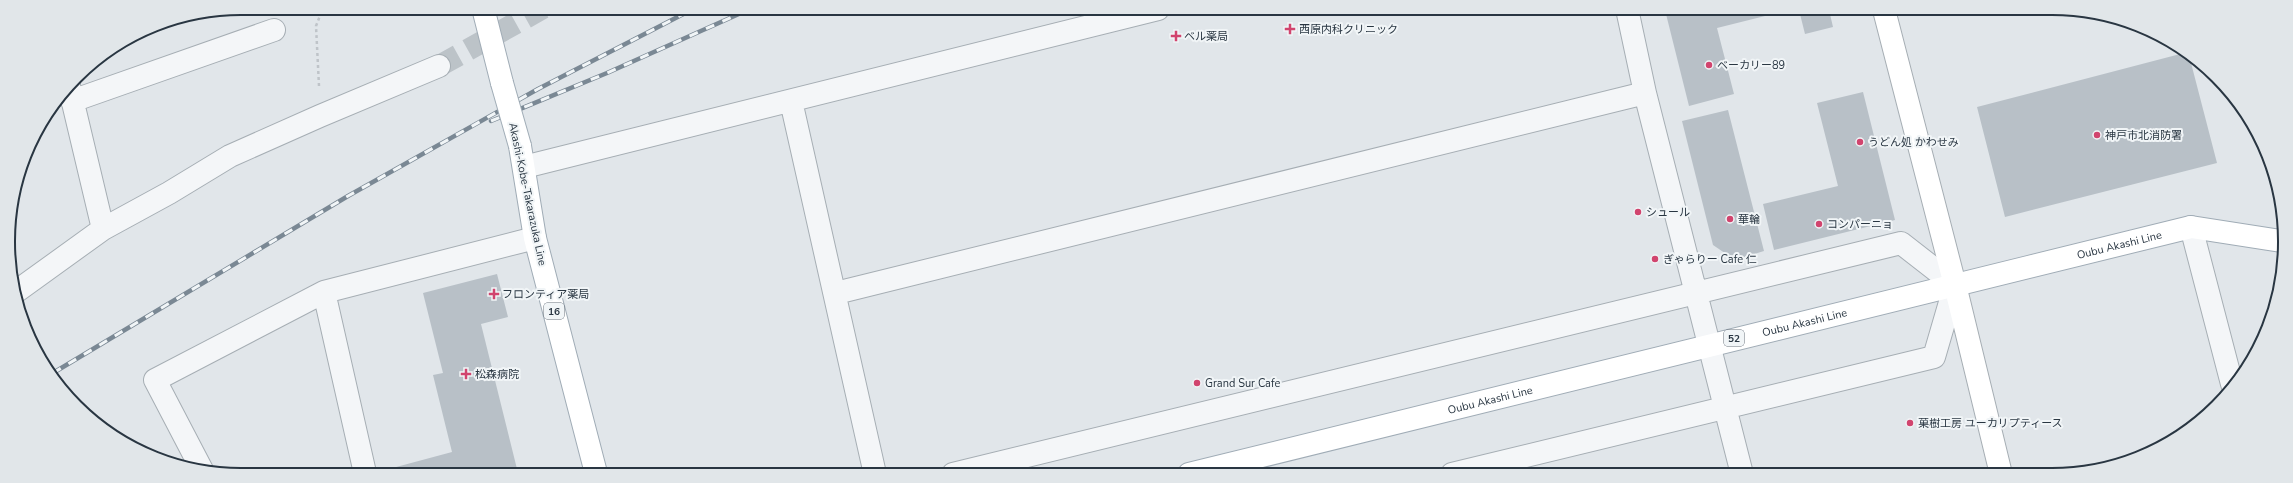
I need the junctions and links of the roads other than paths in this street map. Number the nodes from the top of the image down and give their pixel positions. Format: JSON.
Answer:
{"nodes":[{"id":1,"x":485,"y":15,"type":"edge"},
{"id":2,"x":1134,"y":15,"type":"edge"},
{"id":3,"x":1628,"y":15,"type":"edge"},
{"id":4,"x":1885,"y":15,"type":"edge"},
{"id":5,"x":274,"y":30,"type":"dead end"},
{"id":6,"x":439,"y":66,"type":"tunnel mouth"},
{"id":7,"x":1645,"y":93,"type":"junction"},
{"id":8,"x":71,"y":94,"type":"edge"},
{"id":9,"x":791,"y":101,"type":"junction"},
{"id":10,"x":524,"y":167,"type":"junction"},
{"id":11,"x":2191,"y":226,"type":"junction"},
{"id":12,"x":104,"y":229,"type":"junction"},
{"id":13,"x":535,"y":238,"type":"junction"},
{"id":14,"x":2278,"y":240,"type":"edge"},
{"id":15,"x":1955,"y":285,"type":"junction"},
{"id":16,"x":20,"y":289,"type":"edge"},
{"id":17,"x":324,"y":292,"type":"junction"},
{"id":18,"x":836,"y":293,"type":"junction"},
{"id":19,"x":1696,"y":294,"type":"junction"},
{"id":20,"x":1709,"y":344,"type":"junction"},
{"id":21,"x":2231,"y":379,"type":"edge"},
{"id":22,"x":1725,"y":407,"type":"junction"},
{"id":23,"x":199,"y":464,"type":"edge"},
{"id":24,"x":364,"y":468,"type":"edge"},
{"id":25,"x":595,"y":468,"type":"edge"},
{"id":26,"x":874,"y":468,"type":"edge"},
{"id":27,"x":978,"y":468,"type":"edge"},
{"id":28,"x":1213,"y":468,"type":"edge"},
{"id":29,"x":1476,"y":468,"type":"edge"},
{"id":30,"x":1740,"y":468,"type":"edge"},
{"id":31,"x":2000,"y":468,"type":"edge"}],
"edges":[{"from":1,"to":10,"type":"main road","name":"Akashi-Kobe-Takarazuka Line","number":"16","bridge":true},
{"from":2,"to":9,"type":"street"},
{"from":3,"to":7,"type":"street"},
{"from":4,"to":15,"type":"main road"},
{"from":5,"to":8,"type":"street"},
{"from":6,"to":12,"type":"street"},
{"from":7,"to":18,"type":"street"},
{"from":7,"to":19,"type":"street"},
{"from":8,"to":12,"type":"street"},
{"from":9,"to":10,"type":"street"},
{"from":9,"to":18,"type":"street"},
{"from":10,"to":13,"type":"main road","name":"Akashi-Kobe-Takarazuka Line","number":"16"},
{"from":11,"to":14,"type":"main road","name":"Oubu Akashi Line","number":"52"},
{"from":11,"to":15,"type":"main road","name":"Oubu Akashi Line","number":"52"},
{"from":11,"to":21,"type":"street"},
{"from":12,"to":16,"type":"street"},
{"from":13,"to":17,"type":"street"},
{"from":13,"to":25,"type":"main road","name":"Akashi-Kobe-Takarazuka Line","number":"16"},
{"from":15,"to":19,"type":"street"},
{"from":15,"to":20,"type":"main road","name":"Oubu Akashi Line","number":"52"},
{"from":15,"to":22,"type":"street"},
{"from":15,"to":31,"type":"main road"},
{"from":17,"to":23,"type":"street"},
{"from":17,"to":24,"type":"street"},
{"from":18,"to":26,"type":"street"},
{"from":19,"to":20,"type":"street"},
{"from":19,"to":27,"type":"street"},
{"from":20,"to":22,"type":"street"},
{"from":20,"to":28,"type":"main road","name":"Oubu Akashi Line","number":"52"},
{"from":22,"to":29,"type":"street"},
{"from":22,"to":30,"type":"street"}]}
